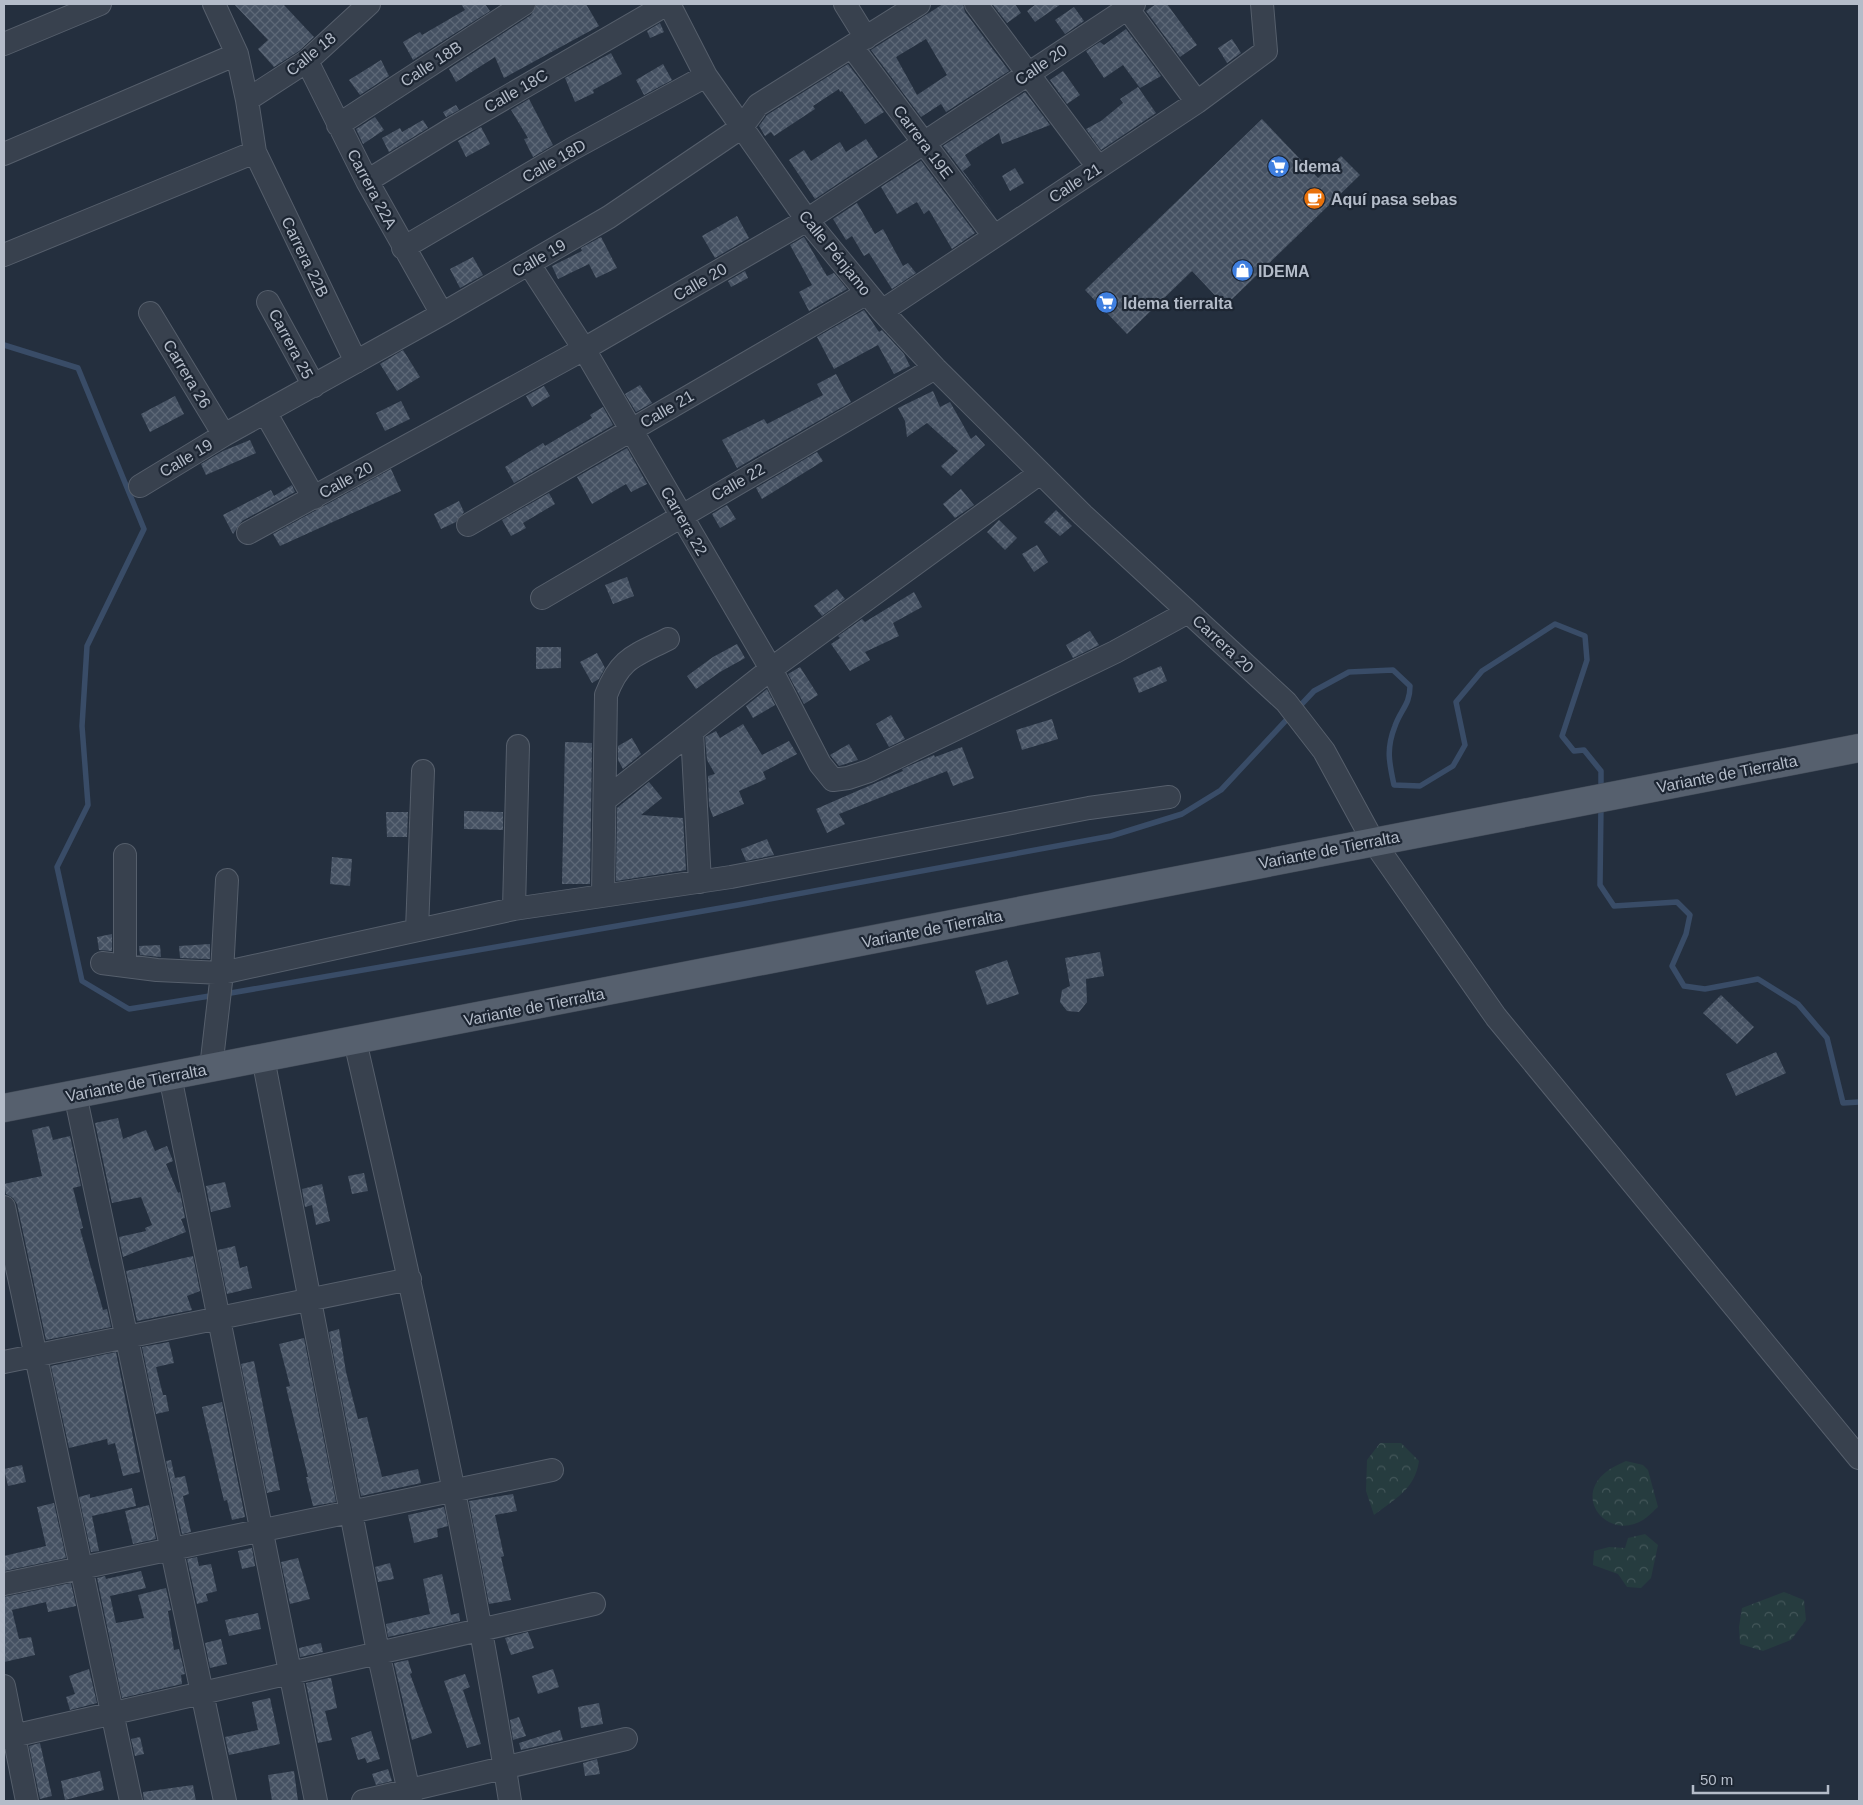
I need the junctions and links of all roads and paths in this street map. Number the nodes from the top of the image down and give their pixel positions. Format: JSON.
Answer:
{"nodes":[{"id":1,"x":100,"y":4,"type":"edge"},
{"id":2,"x":369,"y":4,"type":"edge"},
{"id":3,"x":524,"y":4,"type":"edge"},
{"id":4,"x":668,"y":4,"type":"edge"},
{"id":5,"x":845,"y":4,"type":"edge"},
{"id":6,"x":919,"y":4,"type":"edge"},
{"id":7,"x":976,"y":4,"type":"edge"},
{"id":8,"x":1262,"y":4,"type":"edge"},
{"id":9,"x":216,"y":5,"type":"edge"},
{"id":10,"x":1128,"y":5,"type":"edge"},
{"id":11,"x":859,"y":43,"type":"junction"},
{"id":12,"x":4,"y":44,"type":"edge"},
{"id":13,"x":237,"y":54,"type":"junction"},
{"id":14,"x":307,"y":61,"type":"junction"},
{"id":15,"x":1028,"y":74,"type":"junction"},
{"id":16,"x":706,"y":76,"type":"junction"},
{"id":17,"x":247,"y":100,"type":"junction"},
{"id":18,"x":1197,"y":102,"type":"junction"},
{"id":19,"x":338,"y":125,"type":"junction"},
{"id":20,"x":742,"y":128,"type":"junction"},
{"id":21,"x":924,"y":143,"type":"junction"},
{"id":22,"x":255,"y":152,"type":"junction"},
{"id":23,"x":4,"y":154,"type":"edge"},
{"id":24,"x":1098,"y":167,"type":"junction"},
{"id":25,"x":367,"y":181,"type":"junction"},
{"id":26,"x":807,"y":220,"type":"junction"},
{"id":27,"x":994,"y":236,"type":"junction"},
{"id":28,"x":403,"y":248,"type":"junction"},
{"id":29,"x":4,"y":255,"type":"edge"},
{"id":30,"x":529,"y":264,"type":"junction"},
{"id":31,"x":867,"y":293,"type":"junction"},
{"id":32,"x":268,"y":302,"type":"dead end"},
{"id":33,"x":882,"y":311,"type":"junction"},
{"id":34,"x":150,"y":313,"type":"dead end"},
{"id":35,"x":442,"y":314,"type":"junction"},
{"id":36,"x":584,"y":349,"type":"junction"},
{"id":37,"x":356,"y":362,"type":"junction"},
{"id":38,"x":935,"y":368,"type":"junction"},
{"id":39,"x":314,"y":386,"type":"junction"},
{"id":40,"x":265,"y":412,"type":"junction"},
{"id":41,"x":631,"y":430,"type":"junction"},
{"id":42,"x":224,"y":435,"type":"junction"},
{"id":43,"x":1040,"y":473,"type":"junction"},
{"id":44,"x":140,"y":486,"type":"dead end"},
{"id":45,"x":314,"y":498,"type":"junction"},
{"id":46,"x":680,"y":516,"type":"junction"},
{"id":47,"x":468,"y":525,"type":"dead end"},
{"id":48,"x":248,"y":533,"type":"dead end"},
{"id":49,"x":542,"y":598,"type":"dead end"},
{"id":50,"x":1188,"y":612,"type":"junction"},
{"id":51,"x":668,"y":639,"type":"dead end"},
{"id":52,"x":771,"y":669,"type":"junction"},
{"id":53,"x":692,"y":732,"type":"junction"},
{"id":54,"x":518,"y":746,"type":"dead end"},
{"id":55,"x":1859,"y":748,"type":"edge"},
{"id":56,"x":423,"y":771,"type":"dead end"},
{"id":57,"x":1168,"y":797,"type":"dead end"},
{"id":58,"x":606,"y":799,"type":"junction"},
{"id":59,"x":1373,"y":841,"type":"junction"},
{"id":60,"x":125,"y":855,"type":"dead end"},
{"id":61,"x":227,"y":880,"type":"dead end"},
{"id":62,"x":700,"y":882,"type":"junction"},
{"id":63,"x":603,"y":895,"type":"junction"},
{"id":64,"x":514,"y":909,"type":"junction"},
{"id":65,"x":418,"y":930,"type":"junction"},
{"id":66,"x":102,"y":963,"type":"dead end"},
{"id":67,"x":125,"y":966,"type":"junction"},
{"id":68,"x":222,"y":973,"type":"junction"},
{"id":69,"x":356,"y":1041,"type":"junction"},
{"id":70,"x":263,"y":1058,"type":"junction"},
{"id":71,"x":211,"y":1068,"type":"junction"},
{"id":72,"x":170,"y":1076,"type":"junction"},
{"id":73,"x":75,"y":1094,"type":"junction"},
{"id":74,"x":4,"y":1108,"type":"edge"},
{"id":75,"x":4,"y":1207,"type":"edge"},
{"id":76,"x":410,"y":1279,"type":"junction"},
{"id":77,"x":310,"y":1300,"type":"junction"},
{"id":78,"x":220,"y":1318,"type":"junction"},
{"id":79,"x":127,"y":1337,"type":"junction"},
{"id":80,"x":36,"y":1356,"type":"junction"},
{"id":81,"x":4,"y":1362,"type":"edge"},
{"id":82,"x":1859,"y":1458,"type":"edge"},
{"id":83,"x":552,"y":1470,"type":"dead end"},
{"id":84,"x":453,"y":1491,"type":"junction"},
{"id":85,"x":351,"y":1512,"type":"junction"},
{"id":86,"x":262,"y":1530,"type":"junction"},
{"id":87,"x":172,"y":1549,"type":"junction"},
{"id":88,"x":81,"y":1568,"type":"junction"},
{"id":89,"x":4,"y":1584,"type":"edge"},
{"id":90,"x":594,"y":1604,"type":"dead end"},
{"id":91,"x":480,"y":1629,"type":"junction"},
{"id":92,"x":378,"y":1652,"type":"junction"},
{"id":93,"x":291,"y":1672,"type":"junction"},
{"id":94,"x":4,"y":1686,"type":"edge"},
{"id":95,"x":202,"y":1693,"type":"junction"},
{"id":96,"x":112,"y":1714,"type":"junction"},
{"id":97,"x":9,"y":1737,"type":"edge"},
{"id":98,"x":626,"y":1739,"type":"dead end"},
{"id":99,"x":504,"y":1769,"type":"junction"},
{"id":100,"x":410,"y":1796,"type":"edge"},
{"id":101,"x":27,"y":1801,"type":"edge"},
{"id":102,"x":131,"y":1801,"type":"edge"},
{"id":103,"x":225,"y":1801,"type":"edge"},
{"id":104,"x":316,"y":1801,"type":"edge"},
{"id":105,"x":363,"y":1801,"type":"edge"},
{"id":106,"x":510,"y":1801,"type":"edge"}],
"edges":[{"from":1,"to":12,"type":"street"},
{"from":2,"to":14,"type":"street","name":"Calle 18"},
{"from":3,"to":19,"type":"street","name":"Calle 18B"},
{"from":4,"to":16,"type":"street","name":"Calle Pénjamo"},
{"from":4,"to":25,"type":"street","name":"Calle 18C"},
{"from":5,"to":11,"type":"street","name":"Carrera 19E"},
{"from":6,"to":11,"type":"street","name":"Calle 19"},
{"from":7,"to":15,"type":"street"},
{"from":8,"to":18,"type":"street","name":"Calle 21"},
{"from":9,"to":13,"type":"street","name":"Carrera 22B"},
{"from":10,"to":15,"type":"street","name":"Calle 20"},
{"from":10,"to":18,"type":"street"},
{"from":11,"to":20,"type":"street","name":"Calle 19"},
{"from":11,"to":21,"type":"street","name":"Carrera 19E"},
{"from":13,"to":17,"type":"street","name":"Carrera 22B"},
{"from":13,"to":23,"type":"street"},
{"from":14,"to":17,"type":"street","name":"Calle 18"},
{"from":14,"to":19,"type":"street","name":"Carrera 22A"},
{"from":15,"to":21,"type":"street","name":"Calle 20"},
{"from":15,"to":24,"type":"street"},
{"from":16,"to":20,"type":"street","name":"Calle Pénjamo"},
{"from":16,"to":28,"type":"street","name":"Calle 18D"},
{"from":17,"to":22,"type":"street","name":"Carrera 22B"},
{"from":18,"to":24,"type":"street","name":"Calle 21"},
{"from":19,"to":25,"type":"street","name":"Carrera 22A"},
{"from":20,"to":26,"type":"street","name":"Calle Pénjamo"},
{"from":20,"to":30,"type":"street","name":"Calle 19"},
{"from":21,"to":26,"type":"street","name":"Calle 20"},
{"from":21,"to":27,"type":"street","name":"Carrera 19E"},
{"from":22,"to":29,"type":"street"},
{"from":22,"to":37,"type":"street","name":"Carrera 22B"},
{"from":24,"to":27,"type":"street","name":"Calle 21"},
{"from":25,"to":28,"type":"street","name":"Carrera 22A"},
{"from":26,"to":31,"type":"street","name":"Calle Pénjamo"},
{"from":26,"to":36,"type":"street","name":"Calle 20"},
{"from":27,"to":33,"type":"street","name":"Calle 21"},
{"from":28,"to":35,"type":"street","name":"Carrera 22A"},
{"from":30,"to":35,"type":"street","name":"Calle 19"},
{"from":30,"to":36,"type":"street","name":"Carrera 22"},
{"from":31,"to":33,"type":"street","name":"Calle Pénjamo"},
{"from":31,"to":41,"type":"street","name":"Calle 21"},
{"from":32,"to":39,"type":"street","name":"Carrera 25"},
{"from":33,"to":38,"type":"street","name":"Calle Pénjamo"},
{"from":34,"to":42,"type":"street","name":"Carrera 26"},
{"from":35,"to":37,"type":"street","name":"Calle 19"},
{"from":36,"to":41,"type":"street","name":"Carrera 22"},
{"from":36,"to":45,"type":"street","name":"Calle 20"},
{"from":37,"to":39,"type":"street","name":"Calle 19"},
{"from":38,"to":43,"type":"street","name":"Calle Pénjamo"},
{"from":38,"to":46,"type":"street","name":"Calle 22"},
{"from":39,"to":40,"type":"street","name":"Calle 19"},
{"from":40,"to":42,"type":"street","name":"Calle 19"},
{"from":40,"to":45,"type":"street"},
{"from":41,"to":46,"type":"street","name":"Carrera 22"},
{"from":41,"to":47,"type":"street","name":"Calle 21"},
{"from":42,"to":44,"type":"street","name":"Calle 19"},
{"from":43,"to":50,"type":"street","name":"Carrera 20"},
{"from":43,"to":52,"type":"street"},
{"from":45,"to":48,"type":"street","name":"Calle 20"},
{"from":46,"to":49,"type":"street","name":"Calle 22"},
{"from":46,"to":52,"type":"street","name":"Carrera 22"},
{"from":50,"to":52,"type":"street","name":"Carrera 22"},
{"from":50,"to":59,"type":"street","name":"Carrera 20"},
{"from":51,"to":58,"type":"street"},
{"from":52,"to":53,"type":"street"},
{"from":53,"to":58,"type":"street"},
{"from":53,"to":62,"type":"street"},
{"from":54,"to":64,"type":"street"},
{"from":55,"to":59,"type":"main road","name":"Variante de Tierralta"},
{"from":56,"to":65,"type":"street"},
{"from":57,"to":62,"type":"street"},
{"from":58,"to":63,"type":"street"},
{"from":59,"to":69,"type":"main road","name":"Variante de Tierralta"},
{"from":59,"to":82,"type":"street","name":"Carrera 20"},
{"from":60,"to":67,"type":"street"},
{"from":61,"to":68,"type":"street"},
{"from":62,"to":63,"type":"street"},
{"from":63,"to":64,"type":"street"},
{"from":64,"to":65,"type":"street"},
{"from":65,"to":68,"type":"street"},
{"from":66,"to":67,"type":"street"},
{"from":67,"to":68,"type":"street"},
{"from":68,"to":71,"type":"street"},
{"from":69,"to":70,"type":"main road","name":"Variante de Tierralta"},
{"from":69,"to":76,"type":"street"},
{"from":70,"to":71,"type":"main road","name":"Variante de Tierralta"},
{"from":70,"to":77,"type":"street"},
{"from":71,"to":72,"type":"main road","name":"Variante de Tierralta"},
{"from":72,"to":73,"type":"main road","name":"Variante de Tierralta"},
{"from":72,"to":78,"type":"street"},
{"from":73,"to":74,"type":"main road","name":"Variante de Tierralta"},
{"from":73,"to":79,"type":"street"},
{"from":75,"to":80,"type":"street"},
{"from":76,"to":77,"type":"street"},
{"from":76,"to":84,"type":"street"},
{"from":77,"to":78,"type":"street"},
{"from":77,"to":85,"type":"street"},
{"from":78,"to":79,"type":"street"},
{"from":78,"to":86,"type":"street"},
{"from":79,"to":80,"type":"street"},
{"from":79,"to":87,"type":"street"},
{"from":80,"to":81,"type":"street"},
{"from":80,"to":88,"type":"street"},
{"from":83,"to":84,"type":"street"},
{"from":84,"to":85,"type":"street"},
{"from":84,"to":91,"type":"street"},
{"from":85,"to":86,"type":"street"},
{"from":85,"to":92,"type":"street"},
{"from":86,"to":87,"type":"street"},
{"from":86,"to":93,"type":"street"},
{"from":87,"to":88,"type":"street"},
{"from":87,"to":95,"type":"street"},
{"from":88,"to":89,"type":"street"},
{"from":88,"to":96,"type":"street"},
{"from":90,"to":91,"type":"street"},
{"from":91,"to":92,"type":"street"},
{"from":91,"to":99,"type":"street"},
{"from":92,"to":93,"type":"street"},
{"from":92,"to":100,"type":"street"},
{"from":93,"to":95,"type":"street"},
{"from":93,"to":104,"type":"street"},
{"from":94,"to":97,"type":"street"},
{"from":95,"to":96,"type":"street"},
{"from":95,"to":103,"type":"street"},
{"from":96,"to":97,"type":"street"},
{"from":96,"to":102,"type":"street"},
{"from":97,"to":101,"type":"street"},
{"from":98,"to":99,"type":"street"},
{"from":99,"to":100,"type":"street"},
{"from":99,"to":106,"type":"street"},
{"from":100,"to":105,"type":"street"}]}
